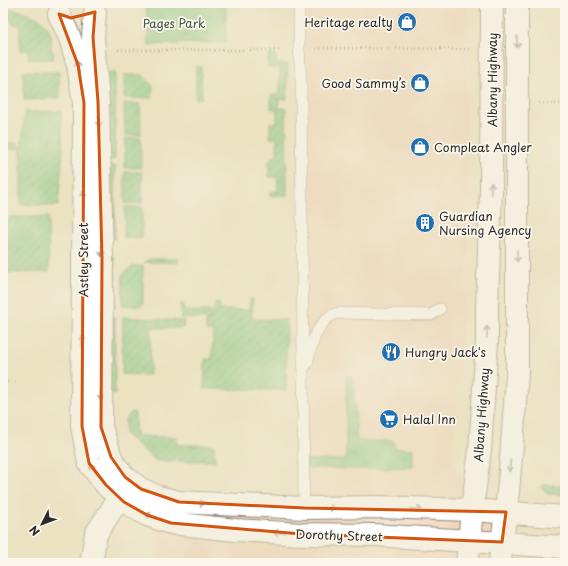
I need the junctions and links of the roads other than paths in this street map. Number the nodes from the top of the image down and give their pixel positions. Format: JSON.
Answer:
{"nodes":[{"id":1,"x":299,"y":3,"type":"edge"},
{"id":2,"x":492,"y":3,"type":"edge"},
{"id":3,"x":517,"y":3,"type":"edge"},
{"id":4,"x":53,"y":8,"type":"edge"},
{"id":5,"x":100,"y":8,"type":"edge"},
{"id":6,"x":440,"y":309,"type":"dead end"},
{"id":7,"x":303,"y":378,"type":"junction"},
{"id":8,"x":119,"y":498,"type":"junction"},
{"id":9,"x":304,"y":508,"type":"junction"},
{"id":10,"x":472,"y":510,"type":"junction"},
{"id":11,"x":506,"y":512,"type":"junction"},
{"id":12,"x":565,"y":517,"type":"edge"},
{"id":13,"x":469,"y":541,"type":"junction"},
{"id":14,"x":565,"y":547,"type":"edge"},
{"id":15,"x":501,"y":553,"type":"edge"},
{"id":16,"x":91,"y":563,"type":"edge"},
{"id":17,"x":467,"y":563,"type":"edge"}],
"edges":[{"from":1,"to":7,"type":"lane"},
{"from":10,"to":2,"type":"main road","name":"Albany Highway","one_way":true},
{"from":3,"to":11,"type":"main road","name":"Albany Highway","one_way":true},
{"from":4,"to":5,"type":"main road"},
{"from":8,"to":4,"type":"main road","name":"Astley Street","one_way":true},
{"from":5,"to":9,"type":"main road","name":"Astley Street","one_way":true},
{"from":6,"to":7,"type":"lane"},
{"from":7,"to":9,"type":"lane"},
{"from":13,"to":8,"type":"main road","name":"Dorothy Street","one_way":true},
{"from":8,"to":16,"type":"main road"},
{"from":9,"to":10,"type":"main road","one_way":true},
{"from":10,"to":11,"type":"main road"},
{"from":10,"to":13,"type":"main road","name":"Albany Highway"},
{"from":11,"to":12,"type":"main road"},
{"from":11,"to":15,"type":"main road","name":"Albany Highway"},
{"from":13,"to":15,"type":"main road","name":"Dorothy Street"},
{"from":13,"to":17,"type":"main road","name":"Albany Highway"},
{"from":14,"to":15,"type":"main road","name":"Dorothy Street"}]}
